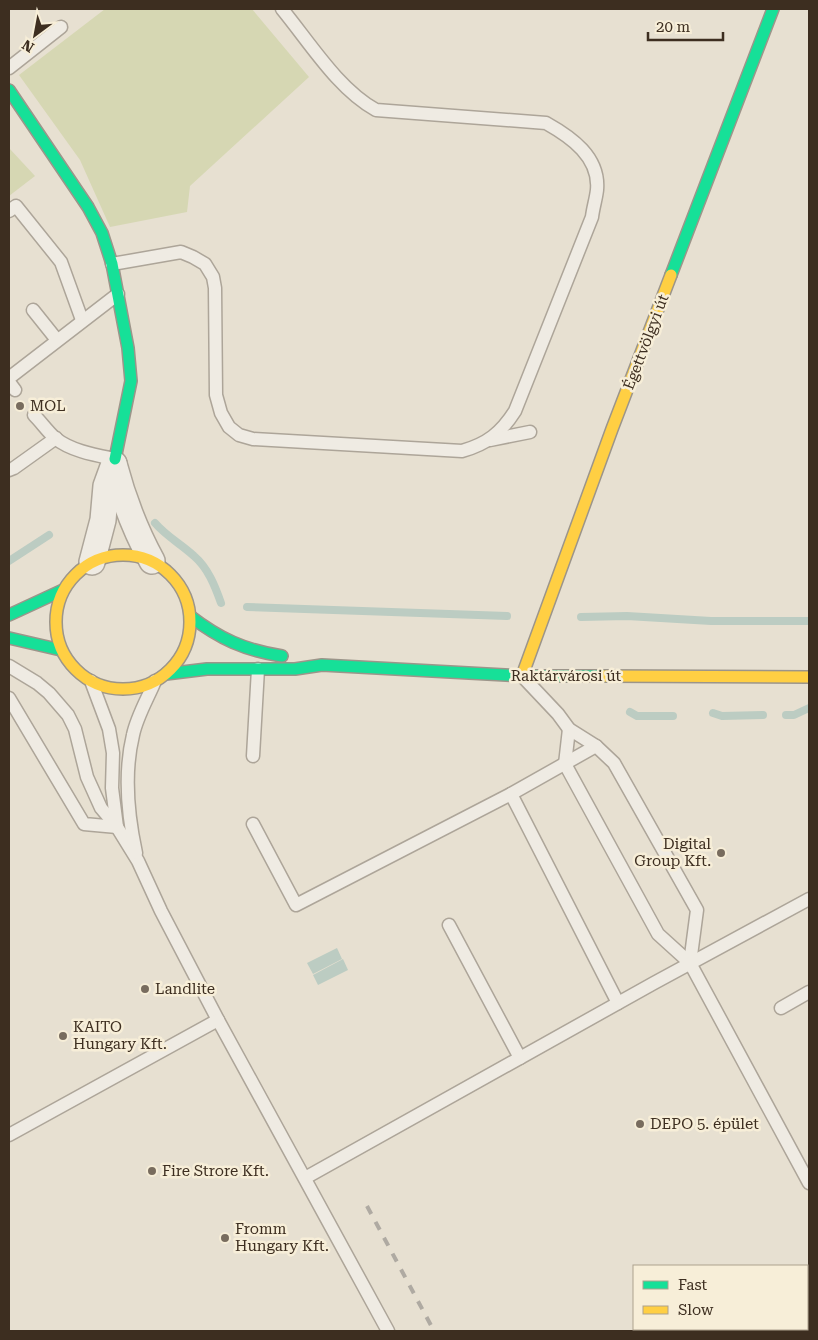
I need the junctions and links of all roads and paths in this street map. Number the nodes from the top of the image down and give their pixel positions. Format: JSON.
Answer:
{"nodes":[{"id":1,"x":282,"y":9,"type":"edge"},
{"id":2,"x":773,"y":9,"type":"edge"},
{"id":3,"x":61,"y":27,"type":"dead end"},
{"id":4,"x":9,"y":68,"type":"edge"},
{"id":5,"x":9,"y":90,"type":"edge"},
{"id":6,"x":23,"y":110,"type":"junction"},
{"id":7,"x":9,"y":116,"type":"edge"},
{"id":8,"x":9,"y":211,"type":"edge"},
{"id":9,"x":112,"y":264,"type":"junction"},
{"id":10,"x":118,"y":294,"type":"junction"},
{"id":11,"x":33,"y":310,"type":"dead end"},
{"id":12,"x":82,"y":320,"type":"junction"},
{"id":13,"x":57,"y":340,"type":"junction"},
{"id":14,"x":11,"y":383,"type":"edge"},
{"id":15,"x":34,"y":415,"type":"dead end"},
{"id":16,"x":530,"y":432,"type":"dead end"},
{"id":17,"x":56,"y":438,"type":"junction"},
{"id":18,"x":488,"y":441,"type":"junction"},
{"id":19,"x":114,"y":462,"type":"junction"},
{"id":20,"x":9,"y":470,"type":"edge"},
{"id":21,"x":152,"y":561,"type":"junction"},
{"id":22,"x":92,"y":562,"type":"junction"},
{"id":23,"x":63,"y":590,"type":"junction"},
{"id":24,"x":9,"y":615,"type":"edge"},
{"id":25,"x":190,"y":616,"type":"junction"},
{"id":26,"x":9,"y":638,"type":"edge"},
{"id":27,"x":61,"y":650,"type":"junction"},
{"id":28,"x":322,"y":665,"type":"junction"},
{"id":29,"x":9,"y":666,"type":"edge"},
{"id":30,"x":258,"y":669,"type":"junction"},
{"id":31,"x":522,"y":676,"type":"junction"},
{"id":32,"x":809,"y":677,"type":"edge"},
{"id":33,"x":161,"y":678,"type":"junction"},
{"id":34,"x":91,"y":681,"type":"junction"},
{"id":35,"x":9,"y":698,"type":"edge"},
{"id":36,"x":569,"y":729,"type":"junction"},
{"id":37,"x":596,"y":746,"type":"junction"},
{"id":38,"x":253,"y":756,"type":"dead end"},
{"id":39,"x":565,"y":764,"type":"junction"},
{"id":40,"x":511,"y":794,"type":"junction"},
{"id":41,"x":253,"y":824,"type":"dead end"},
{"id":42,"x":116,"y":827,"type":"junction"},
{"id":43,"x":138,"y":861,"type":"junction"},
{"id":44,"x":809,"y":899,"type":"edge"},
{"id":45,"x":449,"y":925,"type":"dead end"},
{"id":46,"x":690,"y":963,"type":"junction"},
{"id":47,"x":809,"y":992,"type":"edge"},
{"id":48,"x":618,"y":1003,"type":"junction"},
{"id":49,"x":780,"y":1008,"type":"dead end"},
{"id":50,"x":218,"y":1020,"type":"junction"},
{"id":51,"x":520,"y":1058,"type":"junction"},
{"id":52,"x":9,"y":1135,"type":"edge"},
{"id":53,"x":305,"y":1178,"type":"junction"},
{"id":54,"x":809,"y":1183,"type":"edge"},
{"id":55,"x":388,"y":1331,"type":"edge"}],
"edges":[{"from":1,"to":18,"type":"lane"},
{"from":2,"to":31,"type":"street","name":"Égettvölgyi út"},
{"from":3,"to":4,"type":"lane"},
{"from":5,"to":6,"type":"street"},
{"from":6,"to":7,"type":"lane"},
{"from":6,"to":9,"type":"street"},
{"from":8,"to":12,"type":"lane"},
{"from":9,"to":10,"type":"street"},
{"from":9,"to":18,"type":"lane"},
{"from":10,"to":12,"type":"lane"},
{"from":10,"to":19,"type":"street"},
{"from":11,"to":13,"type":"lane"},
{"from":12,"to":13,"type":"lane"},
{"from":13,"to":14,"type":"lane"},
{"from":15,"to":17,"type":"lane"},
{"from":16,"to":18,"type":"lane"},
{"from":17,"to":19,"type":"lane"},
{"from":17,"to":20,"type":"lane"},
{"from":19,"to":21,"type":"street"},
{"from":19,"to":22,"type":"street"},
{"from":21,"to":22,"type":"street","name":"Raktárvárosi út"},
{"from":21,"to":25,"type":"street","name":"Raktárvárosi út"},
{"from":22,"to":23,"type":"street","name":"Raktárvárosi út"},
{"from":23,"to":24,"type":"street","name":"Raktárvárosi út"},
{"from":23,"to":27,"type":"street","name":"Raktárvárosi út"},
{"from":25,"to":28,"type":"street","name":"Raktárvárosi út"},
{"from":25,"to":33,"type":"street","name":"Raktárvárosi út"},
{"from":26,"to":27,"type":"street"},
{"from":27,"to":34,"type":"street","name":"Raktárvárosi út"},
{"from":28,"to":30,"type":"street","name":"Raktárvárosi út"},
{"from":28,"to":31,"type":"street","name":"Raktárvárosi út"},
{"from":29,"to":42,"type":"lane"},
{"from":30,"to":33,"type":"street","name":"Raktárvárosi út"},
{"from":30,"to":38,"type":"lane"},
{"from":31,"to":32,"type":"street","name":"Raktárvárosi út"},
{"from":31,"to":36,"type":"lane"},
{"from":33,"to":34,"type":"street","name":"Raktárvárosi út"},
{"from":33,"to":43,"type":"lane"},
{"from":34,"to":42,"type":"lane"},
{"from":35,"to":42,"type":"lane"},
{"from":36,"to":37,"type":"lane"},
{"from":36,"to":39,"type":"lane"},
{"from":37,"to":39,"type":"lane"},
{"from":37,"to":46,"type":"lane"},
{"from":39,"to":40,"type":"lane"},
{"from":39,"to":46,"type":"lane"},
{"from":40,"to":41,"type":"lane"},
{"from":40,"to":48,"type":"lane"},
{"from":42,"to":43,"type":"lane"},
{"from":43,"to":50,"type":"lane"},
{"from":44,"to":46,"type":"lane"},
{"from":45,"to":51,"type":"lane"},
{"from":46,"to":48,"type":"lane"},
{"from":46,"to":54,"type":"lane"},
{"from":47,"to":49,"type":"lane"},
{"from":48,"to":51,"type":"lane"},
{"from":50,"to":52,"type":"lane"},
{"from":50,"to":53,"type":"lane"},
{"from":51,"to":53,"type":"lane"},
{"from":53,"to":55,"type":"lane"}]}
